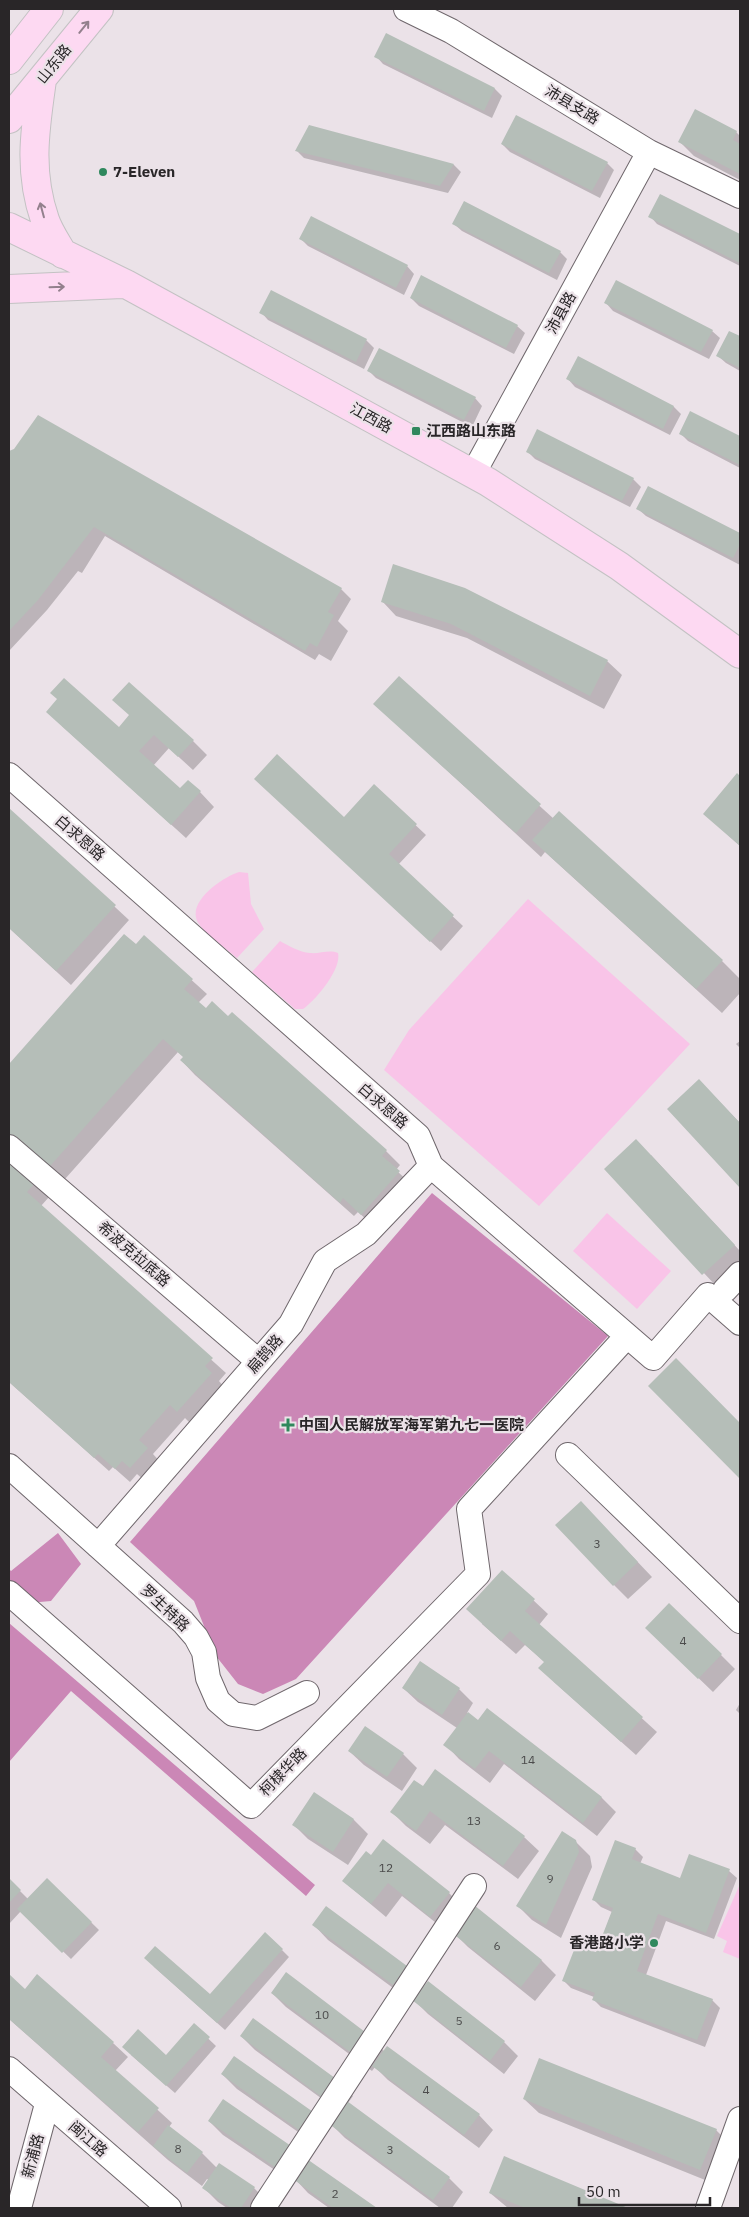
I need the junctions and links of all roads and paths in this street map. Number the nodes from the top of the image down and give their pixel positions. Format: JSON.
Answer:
{"nodes":[{"id":1,"x":48,"y":9,"type":"edge"},
{"id":2,"x":99,"y":9,"type":"edge"},
{"id":3,"x":406,"y":9,"type":"edge"},
{"id":4,"x":12,"y":54,"type":"edge"},
{"id":5,"x":42,"y":80,"type":"junction"},
{"id":6,"x":9,"y":119,"type":"edge"},
{"id":7,"x":649,"y":152,"type":"junction"},
{"id":8,"x":740,"y":196,"type":"edge"},
{"id":9,"x":9,"y":227,"type":"edge"},
{"id":10,"x":63,"y":254,"type":"junction"},
{"id":11,"x":126,"y":284,"type":"junction"},
{"id":12,"x":9,"y":289,"type":"edge"},
{"id":13,"x":473,"y":474,"type":"junction"},
{"id":14,"x":740,"y":654,"type":"edge"},
{"id":15,"x":9,"y":775,"type":"edge"},
{"id":16,"x":9,"y":1147,"type":"edge"},
{"id":17,"x":430,"y":1166,"type":"junction"},
{"id":18,"x":740,"y":1323,"type":"edge"},
{"id":19,"x":627,"y":1336,"type":"junction"},
{"id":20,"x":258,"y":1361,"type":"junction"},
{"id":21,"x":568,"y":1455,"type":"dead end"},
{"id":22,"x":9,"y":1466,"type":"edge"},
{"id":23,"x":98,"y":1546,"type":"junction"},
{"id":24,"x":9,"y":1593,"type":"edge"},
{"id":25,"x":740,"y":1621,"type":"edge"},
{"id":26,"x":307,"y":1693,"type":"dead end"},
{"id":27,"x":474,"y":1886,"type":"dead end"},
{"id":28,"x":9,"y":2069,"type":"edge"},
{"id":29,"x":47,"y":2104,"type":"junction"},
{"id":30,"x":740,"y":2119,"type":"edge"},
{"id":31,"x":19,"y":2208,"type":"edge"},
{"id":32,"x":169,"y":2208,"type":"edge"},
{"id":33,"x":263,"y":2208,"type":"edge"},
{"id":34,"x":708,"y":2208,"type":"edge"}],
"edges":[{"from":1,"to":4,"type":"main road"},
{"from":5,"to":2,"type":"main road","name":"山东路","one_way":true},
{"from":3,"to":7,"type":"street","name":"沛县支路"},
{"from":5,"to":6,"type":"main road","name":"山东路"},
{"from":10,"to":5,"type":"main road","one_way":true},
{"from":7,"to":8,"type":"street","name":"沛县支路"},
{"from":7,"to":13,"type":"street","name":"沛县路"},
{"from":9,"to":10,"type":"main road","name":"江西路"},
{"from":10,"to":11,"type":"main road","name":"江西路"},
{"from":12,"to":11,"type":"main road","one_way":true},
{"from":11,"to":13,"type":"main road","name":"江西路"},
{"from":13,"to":14,"type":"main road","name":"江西路"},
{"from":15,"to":17,"type":"street","name":"白求恩路"},
{"from":16,"to":20,"type":"street","name":"希波克拉底路"},
{"from":17,"to":19,"type":"street","name":"白求恩路"},
{"from":17,"to":20,"type":"street","name":"扁鹊路"},
{"from":18,"to":19,"type":"street","name":"白求恩路"},
{"from":19,"to":24,"type":"street","name":"柯棣华路"},
{"from":20,"to":23,"type":"street","name":"扁鹊路"},
{"from":21,"to":25,"type":"street"},
{"from":22,"to":23,"type":"street","name":"罗生特路"},
{"from":23,"to":26,"type":"street","name":"罗生特路"},
{"from":27,"to":33,"type":"street"},
{"from":28,"to":29,"type":"street","name":"闽江路"},
{"from":29,"to":31,"type":"street","name":"新浦路"},
{"from":29,"to":32,"type":"street","name":"闽江路"},
{"from":30,"to":34,"type":"street"}]}
